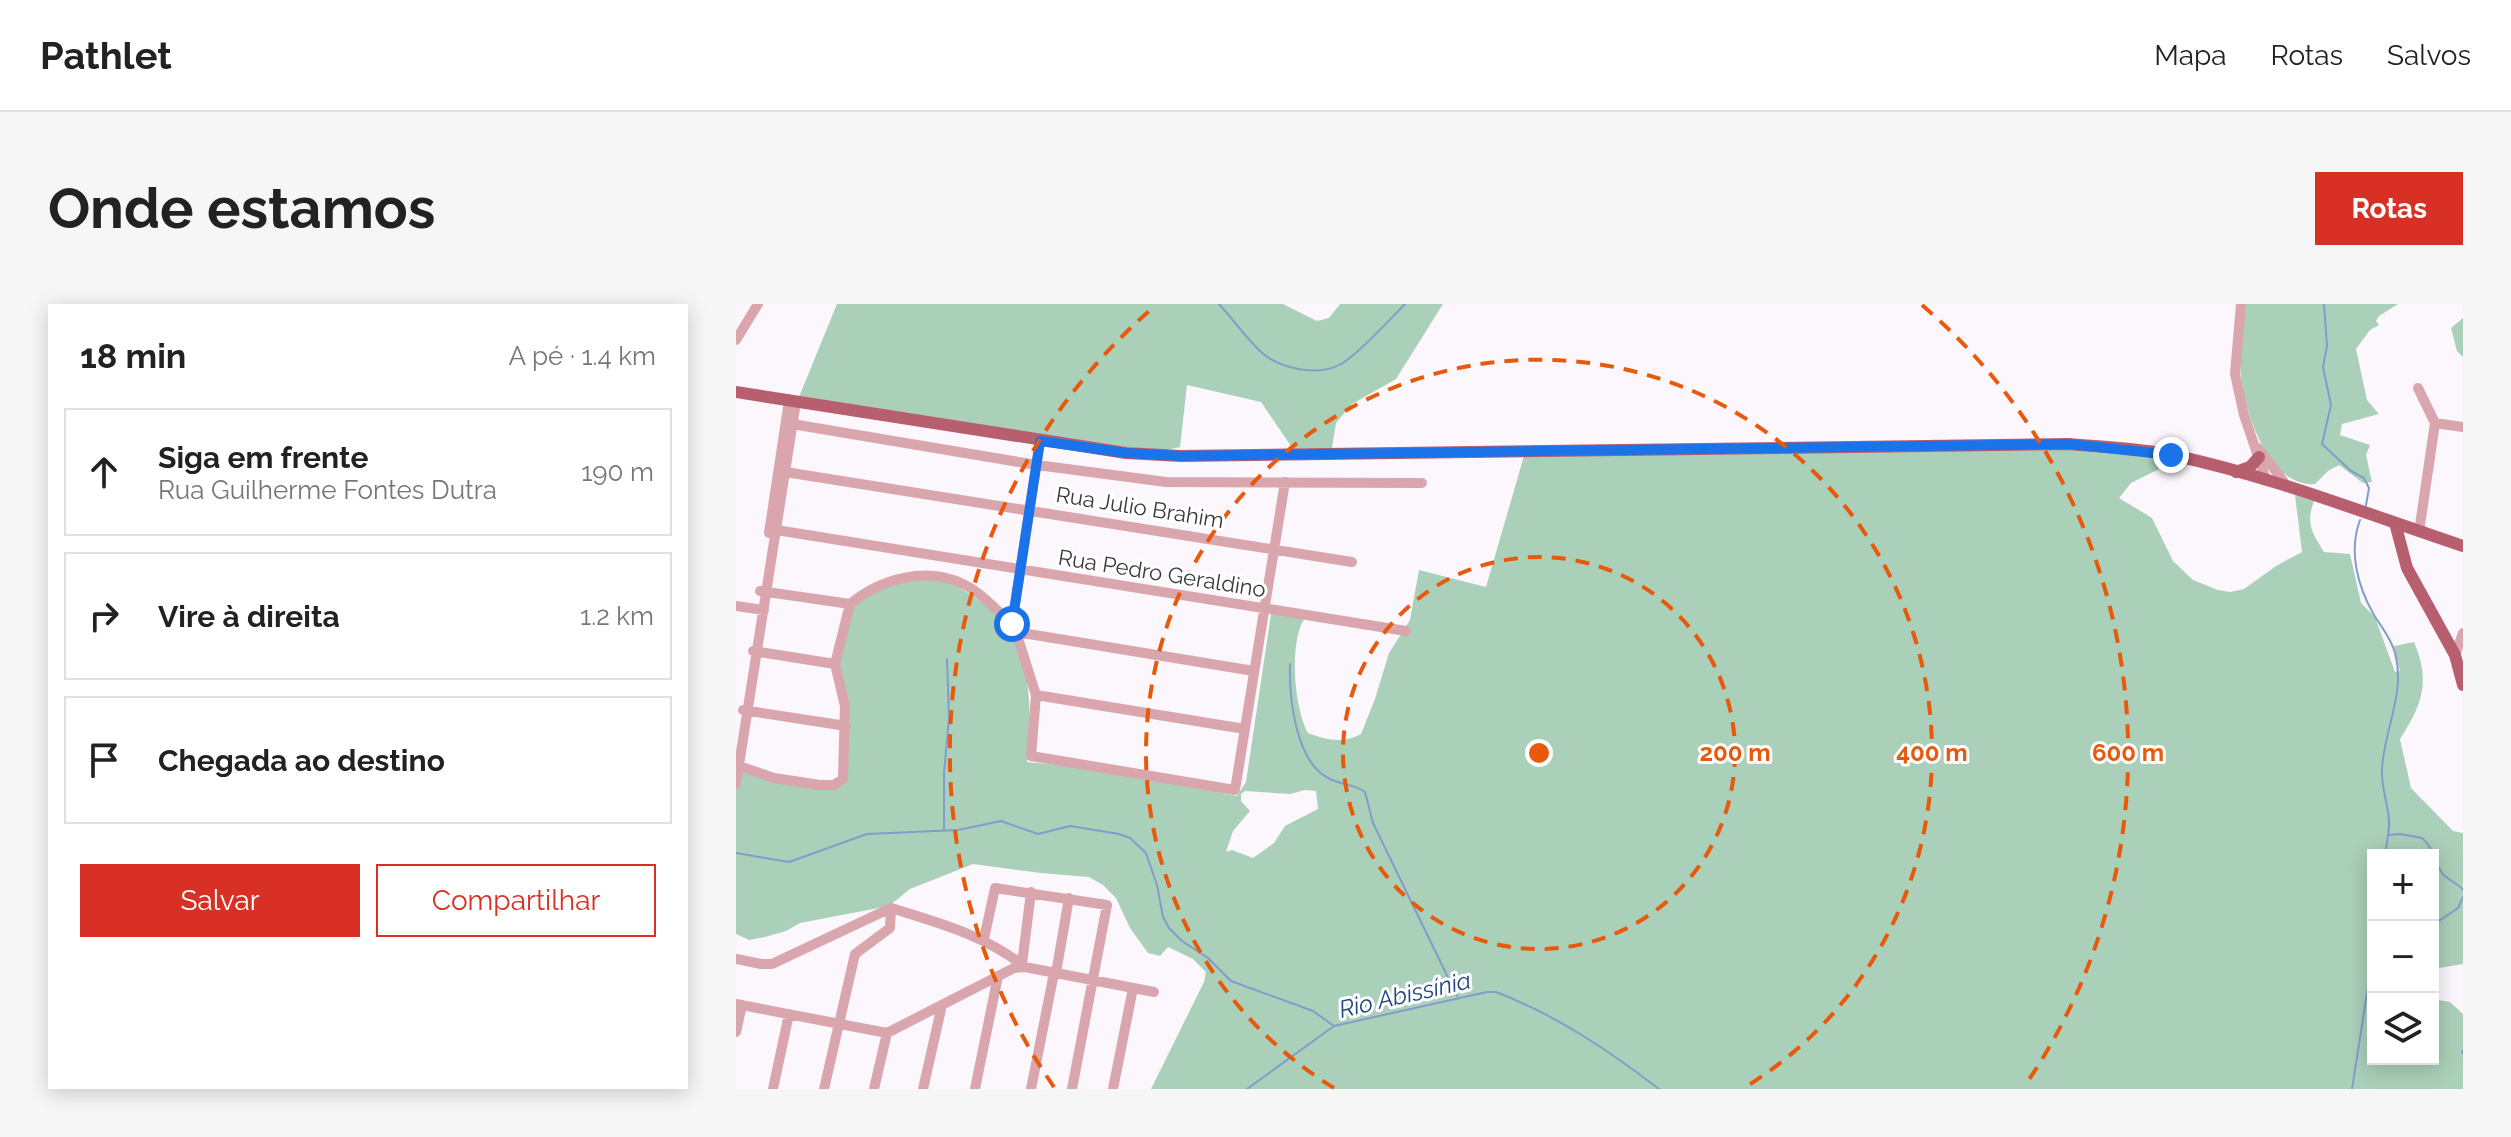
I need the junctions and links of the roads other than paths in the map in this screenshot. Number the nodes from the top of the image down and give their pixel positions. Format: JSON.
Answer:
{"nodes":[{"id":1,"x":758,"y":304,"type":"edge"},
{"id":2,"x":2241,"y":304,"type":"edge"},
{"id":3,"x":736,"y":340,"type":"edge"},
{"id":4,"x":2418,"y":388,"type":"dead end"},
{"id":5,"x":736,"y":392,"type":"edge"},
{"id":6,"x":793,"y":402,"type":"junction"},
{"id":7,"x":2435,"y":423,"type":"junction"},
{"id":8,"x":790,"y":424,"type":"junction"},
{"id":9,"x":2463,"y":427,"type":"edge"},
{"id":10,"x":1040,"y":441,"type":"junction"},
{"id":11,"x":2255,"y":443,"type":"junction"},
{"id":12,"x":2259,"y":457,"type":"junction"},
{"id":13,"x":1037,"y":465,"type":"junction"},
{"id":14,"x":783,"y":471,"type":"junction"},
{"id":15,"x":2236,"y":472,"type":"junction"},
{"id":16,"x":2266,"y":480,"type":"junction"},
{"id":17,"x":1285,"y":482,"type":"junction"},
{"id":18,"x":1422,"y":483,"type":"dead end"},
{"id":19,"x":2289,"y":488,"type":"junction"},
{"id":20,"x":1030,"y":510,"type":"junction"},
{"id":21,"x":2395,"y":523,"type":"junction"},
{"id":22,"x":774,"y":530,"type":"junction"},
{"id":23,"x":2419,"y":532,"type":"junction"},
{"id":24,"x":2463,"y":546,"type":"edge"},
{"id":25,"x":1273,"y":549,"type":"junction"},
{"id":26,"x":1352,"y":562,"type":"dead end"},
{"id":27,"x":1020,"y":571,"type":"junction"},
{"id":28,"x":764,"y":591,"type":"junction"},
{"id":29,"x":850,"y":604,"type":"junction"},
{"id":30,"x":736,"y":606,"type":"edge"},
{"id":31,"x":761,"y":610,"type":"junction"},
{"id":32,"x":1264,"y":610,"type":"junction"},
{"id":33,"x":1014,"y":628,"type":"junction"},
{"id":34,"x":1406,"y":631,"type":"dead end"},
{"id":35,"x":2463,"y":633,"type":"edge"},
{"id":36,"x":754,"y":651,"type":"junction"},
{"id":37,"x":2455,"y":655,"type":"junction"},
{"id":38,"x":835,"y":664,"type":"junction"},
{"id":39,"x":1254,"y":671,"type":"junction"},
{"id":40,"x":2463,"y":685,"type":"edge"},
{"id":41,"x":1036,"y":695,"type":"junction"},
{"id":42,"x":744,"y":711,"type":"junction"},
{"id":43,"x":846,"y":726,"type":"junction"},
{"id":44,"x":1245,"y":729,"type":"junction"},
{"id":45,"x":737,"y":762,"type":"edge"},
{"id":46,"x":736,"y":784,"type":"edge"},
{"id":47,"x":1031,"y":892,"type":"junction"},
{"id":48,"x":1069,"y":898,"type":"junction"},
{"id":49,"x":891,"y":908,"type":"junction"},
{"id":50,"x":984,"y":939,"type":"junction"},
{"id":51,"x":736,"y":959,"type":"edge"},
{"id":52,"x":1023,"y":965,"type":"junction"},
{"id":53,"x":1055,"y":973,"type":"junction"},
{"id":54,"x":998,"y":976,"type":"junction"},
{"id":55,"x":1094,"y":980,"type":"junction"},
{"id":56,"x":1133,"y":988,"type":"junction"},
{"id":57,"x":1154,"y":992,"type":"dead end"},
{"id":58,"x":739,"y":1004,"type":"edge"},
{"id":59,"x":942,"y":1005,"type":"junction"},
{"id":60,"x":789,"y":1014,"type":"junction"},
{"id":61,"x":838,"y":1024,"type":"junction"},
{"id":62,"x":736,"y":1032,"type":"edge"},
{"id":63,"x":887,"y":1033,"type":"junction"},
{"id":64,"x":773,"y":1089,"type":"edge"},
{"id":65,"x":824,"y":1089,"type":"edge"},
{"id":66,"x":874,"y":1089,"type":"edge"},
{"id":67,"x":923,"y":1089,"type":"edge"},
{"id":68,"x":975,"y":1089,"type":"edge"},
{"id":69,"x":1031,"y":1089,"type":"edge"},
{"id":70,"x":1072,"y":1089,"type":"edge"},
{"id":71,"x":1113,"y":1089,"type":"edge"}],
"edges":[{"from":1,"to":3,"type":"street"},
{"from":2,"to":11,"type":"street"},
{"from":4,"to":7,"type":"street"},
{"from":5,"to":6,"type":"main road"},
{"from":6,"to":8,"type":"street"},
{"from":6,"to":10,"type":"main road"},
{"from":7,"to":9,"type":"street"},
{"from":7,"to":23,"type":"street"},
{"from":8,"to":13,"type":"street"},
{"from":8,"to":14,"type":"street"},
{"from":10,"to":13,"type":"street"},
{"from":10,"to":15,"type":"main road"},
{"from":11,"to":12,"type":"street"},
{"from":11,"to":19,"type":"street"},
{"from":12,"to":15,"type":"main road"},
{"from":12,"to":16,"type":"street"},
{"from":13,"to":17,"type":"street"},
{"from":13,"to":20,"type":"street"},
{"from":14,"to":20,"type":"street","name":"Rua Julio Brahim"},
{"from":14,"to":22,"type":"street"},
{"from":15,"to":16,"type":"main road"},
{"from":16,"to":19,"type":"main road"},
{"from":17,"to":18,"type":"street"},
{"from":17,"to":25,"type":"street"},
{"from":19,"to":21,"type":"main road"},
{"from":20,"to":25,"type":"street","name":"Rua Julio Brahim"},
{"from":20,"to":27,"type":"street"},
{"from":21,"to":23,"type":"main road"},
{"from":21,"to":37,"type":"main road"},
{"from":22,"to":27,"type":"street","name":"Rua Pedro Geraldino"},
{"from":22,"to":28,"type":"street"},
{"from":23,"to":24,"type":"main road"},
{"from":25,"to":26,"type":"street","name":"Rua Julio Brahim"},
{"from":25,"to":32,"type":"street"},
{"from":27,"to":32,"type":"street","name":"Rua Pedro Geraldino"},
{"from":27,"to":33,"type":"street"},
{"from":28,"to":29,"type":"street"},
{"from":28,"to":31,"type":"street"},
{"from":29,"to":33,"type":"street"},
{"from":29,"to":38,"type":"street"},
{"from":30,"to":31,"type":"street"},
{"from":31,"to":36,"type":"street"},
{"from":32,"to":34,"type":"street","name":"Rua Pedro Geraldino"},
{"from":32,"to":39,"type":"street"},
{"from":33,"to":39,"type":"street"},
{"from":33,"to":41,"type":"street"},
{"from":35,"to":37,"type":"street"},
{"from":36,"to":38,"type":"street"},
{"from":36,"to":42,"type":"street"},
{"from":37,"to":40,"type":"main road"},
{"from":38,"to":43,"type":"street"},
{"from":39,"to":44,"type":"street"},
{"from":41,"to":44,"type":"street"},
{"from":41,"to":44,"type":"street"},
{"from":42,"to":43,"type":"street"},
{"from":42,"to":45,"type":"street"},
{"from":43,"to":45,"type":"street"},
{"from":45,"to":46,"type":"street"},
{"from":47,"to":48,"type":"street"},
{"from":47,"to":50,"type":"street"},
{"from":47,"to":52,"type":"street"},
{"from":48,"to":53,"type":"street"},
{"from":48,"to":55,"type":"street"},
{"from":49,"to":50,"type":"street"},
{"from":49,"to":51,"type":"street"},
{"from":49,"to":61,"type":"street"},
{"from":50,"to":52,"type":"street"},
{"from":52,"to":53,"type":"street"},
{"from":52,"to":54,"type":"street"},
{"from":53,"to":55,"type":"street"},
{"from":53,"to":69,"type":"street"},
{"from":54,"to":59,"type":"street"},
{"from":54,"to":68,"type":"street"},
{"from":55,"to":56,"type":"street"},
{"from":55,"to":70,"type":"street"},
{"from":56,"to":57,"type":"street"},
{"from":56,"to":71,"type":"street"},
{"from":58,"to":60,"type":"street"},
{"from":58,"to":62,"type":"street"},
{"from":59,"to":63,"type":"street"},
{"from":59,"to":67,"type":"street"},
{"from":60,"to":61,"type":"street"},
{"from":60,"to":64,"type":"street"},
{"from":61,"to":63,"type":"street"},
{"from":61,"to":65,"type":"street"},
{"from":63,"to":66,"type":"street"}]}
